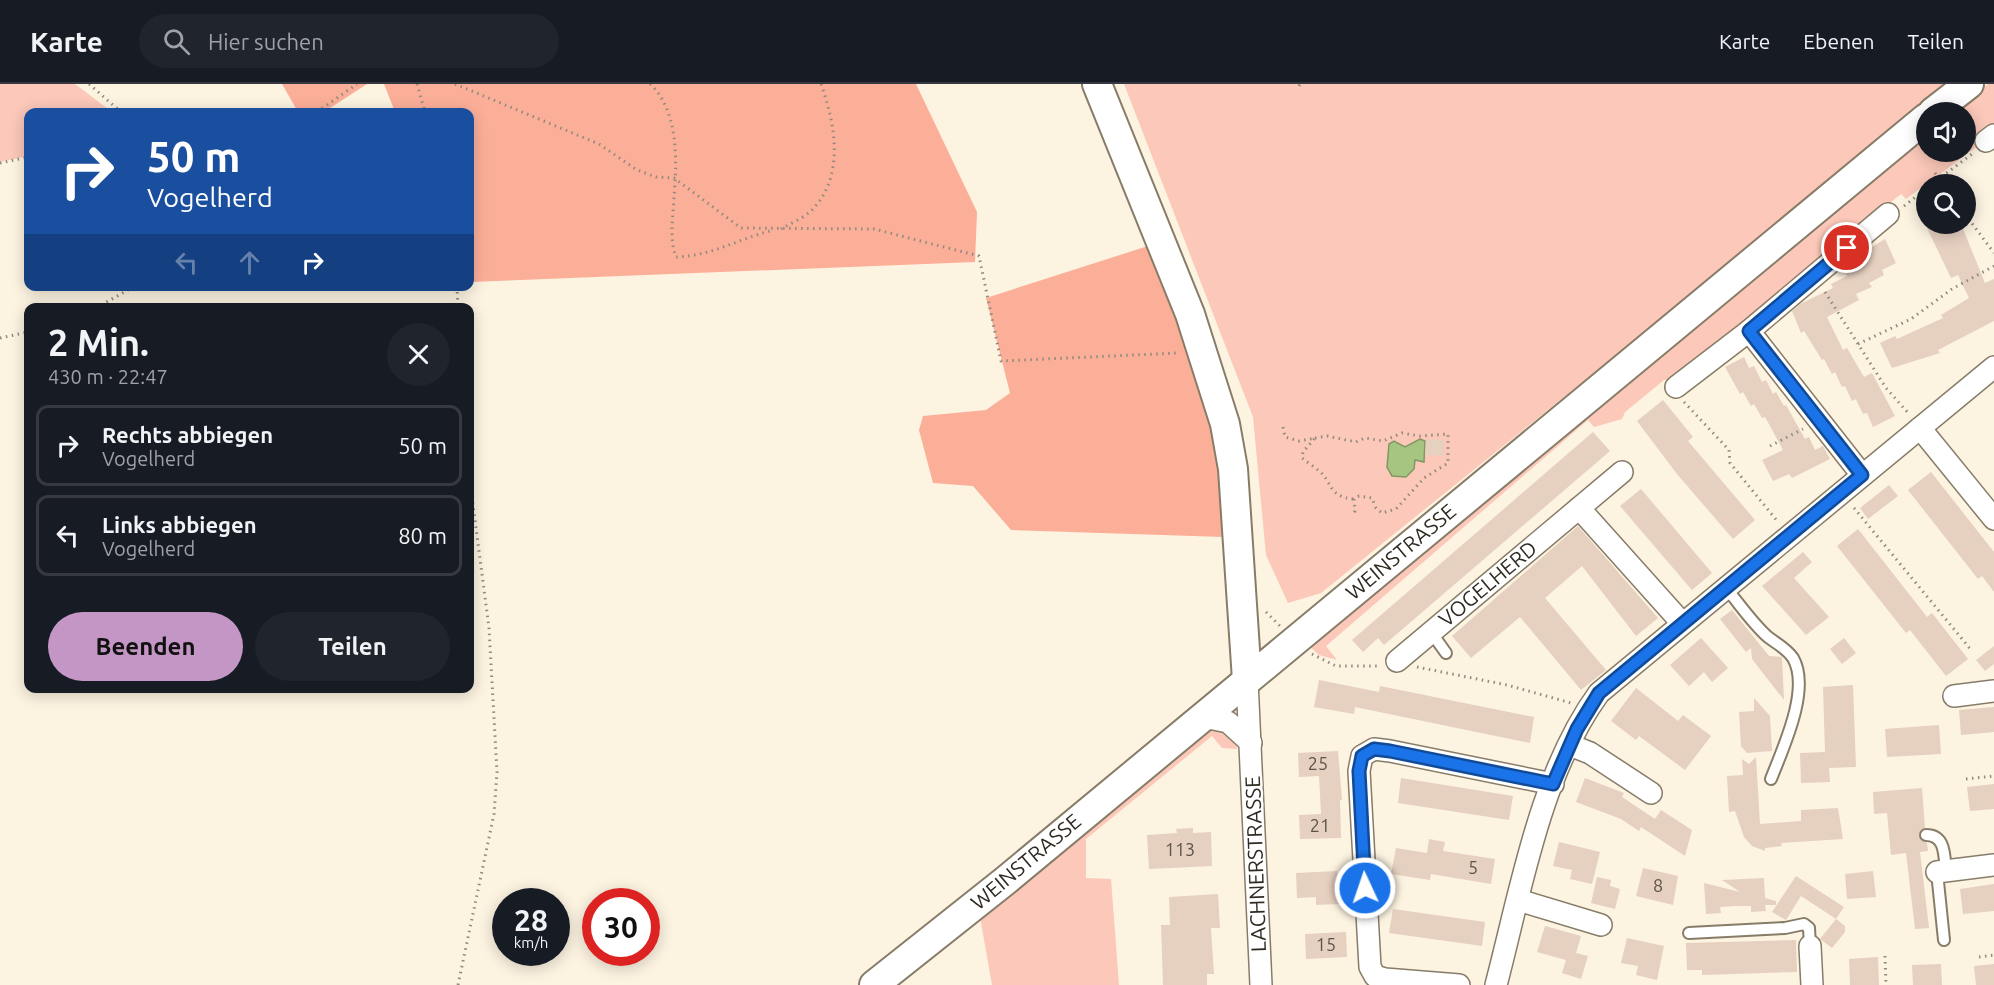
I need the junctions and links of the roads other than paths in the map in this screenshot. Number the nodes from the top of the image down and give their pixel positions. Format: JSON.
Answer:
{"nodes":[{"id":1,"x":1097,"y":84,"type":"edge"},
{"id":2,"x":1969,"y":84,"type":"edge"},
{"id":3,"x":1946,"y":102,"type":"edge"},
{"id":4,"x":1916,"y":126,"type":"edge"},
{"id":5,"x":1888,"y":214,"type":"road end"},
{"id":6,"x":1749,"y":331,"type":"junction"},
{"id":7,"x":1994,"y":368,"type":"edge"},
{"id":8,"x":1676,"y":387,"type":"road end"},
{"id":9,"x":1920,"y":428,"type":"junction"},
{"id":10,"x":1622,"y":472,"type":"dead end"},
{"id":11,"x":1862,"y":475,"type":"junction"},
{"id":12,"x":1579,"y":508,"type":"junction"},
{"id":13,"x":1994,"y":519,"type":"edge"},
{"id":14,"x":1725,"y":587,"type":"junction"},
{"id":15,"x":1682,"y":623,"type":"junction"},
{"id":16,"x":1431,"y":632,"type":"junction"},
{"id":17,"x":1446,"y":654,"type":"dead end"},
{"id":18,"x":1398,"y":664,"type":"road end"},
{"id":19,"x":1247,"y":680,"type":"junction"},
{"id":20,"x":1994,"y":691,"type":"edge"},
{"id":21,"x":1954,"y":696,"type":"dead end"},
{"id":22,"x":1203,"y":717,"type":"junction"},
{"id":23,"x":1251,"y":743,"type":"junction"},
{"id":24,"x":1569,"y":745,"type":"junction"},
{"id":25,"x":1771,"y":779,"type":"dead end"},
{"id":26,"x":1553,"y":784,"type":"junction"},
{"id":27,"x":1651,"y":794,"type":"dead end"},
{"id":28,"x":1926,"y":835,"type":"dead end"},
{"id":29,"x":1994,"y":866,"type":"edge"},
{"id":30,"x":1941,"y":872,"type":"junction"},
{"id":31,"x":1518,"y":900,"type":"junction"},
{"id":32,"x":1601,"y":925,"type":"dead end"},
{"id":33,"x":1689,"y":933,"type":"dead end"},
{"id":34,"x":1944,"y":940,"type":"dead end"},
{"id":35,"x":1810,"y":946,"type":"joint"},
{"id":36,"x":874,"y":985,"type":"edge"},
{"id":37,"x":1261,"y":985,"type":"edge"},
{"id":38,"x":1459,"y":985,"type":"edge"},
{"id":39,"x":1496,"y":985,"type":"edge"},
{"id":40,"x":1812,"y":985,"type":"edge"}],
"edges":[{"from":1,"to":19,"type":"main road"},
{"from":2,"to":3,"type":"main road"},
{"from":4,"to":19,"type":"main road","name":"WEINSTRASSE"},
{"from":5,"to":6,"type":"street"},
{"from":6,"to":8,"type":"street"},
{"from":6,"to":11,"type":"street"},
{"from":7,"to":9,"type":"street"},
{"from":9,"to":11,"type":"street"},
{"from":9,"to":13,"type":"street"},
{"from":10,"to":12,"type":"street","name":"VOGELHERD"},
{"from":11,"to":14,"type":"street"},
{"from":12,"to":15,"type":"street"},
{"from":12,"to":16,"type":"street","name":"VOGELHERD"},
{"from":14,"to":15,"type":"street"},
{"from":14,"to":25,"type":"lane"},
{"from":15,"to":24,"type":"street"},
{"from":16,"to":17,"type":"lane"},
{"from":16,"to":18,"type":"street","name":"VOGELHERD"},
{"from":19,"to":22,"type":"main road","name":"WEINSTRASSE"},
{"from":19,"to":23,"type":"street","name":"LACHNERSTRASSE"},
{"from":20,"to":21,"type":"street"},
{"from":22,"to":23,"type":"street"},
{"from":22,"to":36,"type":"main road","name":"WEINSTRASSE"},
{"from":23,"to":37,"type":"street","name":"LACHNERSTRASSE"},
{"from":24,"to":26,"type":"street"},
{"from":24,"to":27,"type":"street"},
{"from":26,"to":31,"type":"street"},
{"from":26,"to":38,"type":"street"},
{"from":28,"to":30,"type":"lane"},
{"from":29,"to":30,"type":"street"},
{"from":30,"to":34,"type":"lane"},
{"from":31,"to":32,"type":"street"},
{"from":31,"to":39,"type":"street"},
{"from":33,"to":35,"type":"lane"},
{"from":35,"to":40,"type":"street"}]}
